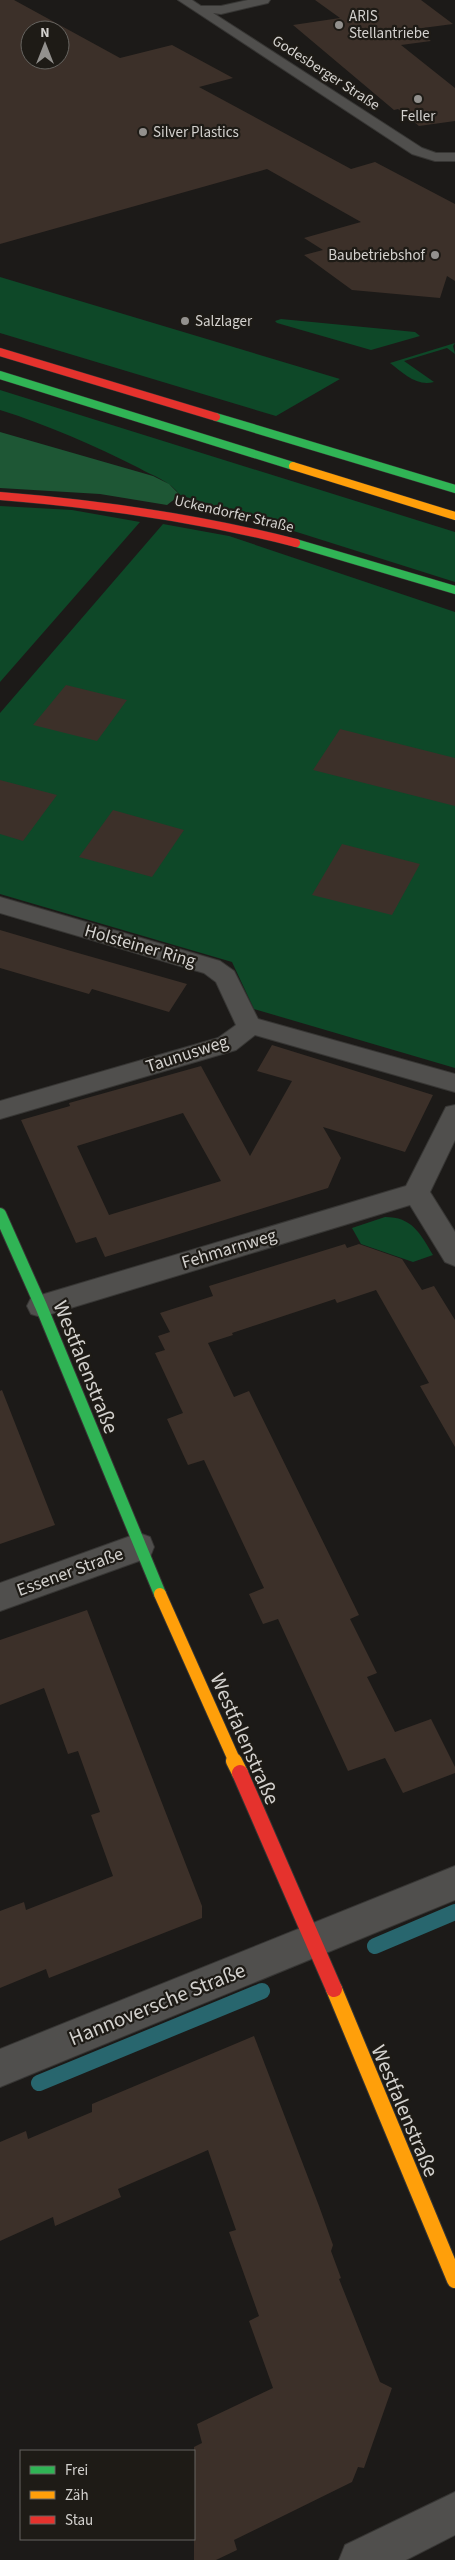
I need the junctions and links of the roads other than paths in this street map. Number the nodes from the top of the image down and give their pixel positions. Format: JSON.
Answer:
{"nodes":[{"id":1,"x":184,"y":0,"type":"edge"},
{"id":2,"x":264,"y":0,"type":"edge"},
{"id":3,"x":198,"y":9,"type":"junction"},
{"id":4,"x":455,"y":157,"type":"edge"},
{"id":5,"x":0,"y":352,"type":"edge"},
{"id":6,"x":0,"y":375,"type":"edge"},
{"id":7,"x":455,"y":489,"type":"edge"},
{"id":8,"x":0,"y":496,"type":"edge"},
{"id":9,"x":455,"y":516,"type":"edge"},
{"id":10,"x":455,"y":590,"type":"edge"},
{"id":11,"x":0,"y":905,"type":"edge"},
{"id":12,"x":249,"y":1024,"type":"junction"},
{"id":13,"x":455,"y":1084,"type":"edge"},
{"id":14,"x":0,"y":1110,"type":"edge"},
{"id":15,"x":455,"y":1114,"type":"edge"},
{"id":16,"x":416,"y":1192,"type":"junction"},
{"id":17,"x":0,"y":1214,"type":"edge"},
{"id":18,"x":455,"y":1255,"type":"edge"},
{"id":19,"x":41,"y":1306,"type":"junction"},
{"id":20,"x":139,"y":1547,"type":"junction"},
{"id":21,"x":0,"y":1597,"type":"edge"},
{"id":22,"x":455,"y":1883,"type":"edge"},
{"id":23,"x":314,"y":1941,"type":"junction"},
{"id":24,"x":0,"y":2068,"type":"edge"},
{"id":25,"x":455,"y":2280,"type":"edge"},
{"id":26,"x":455,"y":2513,"type":"edge"},
{"id":27,"x":360,"y":2560,"type":"edge"}],
"edges":[{"from":1,"to":3,"type":"street","name":"Godesberger Straße"},
{"from":2,"to":3,"type":"street"},
{"from":3,"to":4,"type":"street","name":"Godesberger Straße"},
{"from":5,"to":7,"type":"main road"},
{"from":6,"to":9,"type":"main road"},
{"from":8,"to":10,"type":"main road","name":"Uckendorfer Straße"},
{"from":11,"to":12,"type":"street","name":"Holsteiner Ring"},
{"from":12,"to":13,"type":"street","name":"Taunusweg"},
{"from":12,"to":14,"type":"street","name":"Taunusweg"},
{"from":15,"to":16,"type":"street"},
{"from":16,"to":18,"type":"street"},
{"from":16,"to":19,"type":"street","name":"Fehmarnweg"},
{"from":17,"to":19,"type":"main road","name":"Westfalenstraße"},
{"from":19,"to":20,"type":"main road","name":"Westfalenstraße"},
{"from":20,"to":21,"type":"street","name":"Essener Straße"},
{"from":20,"to":23,"type":"main road","name":"Westfalenstraße"},
{"from":22,"to":23,"type":"street","name":"Hannoversche Straße"},
{"from":23,"to":24,"type":"street","name":"Hannoversche Straße"},
{"from":23,"to":25,"type":"main road","name":"Westfalenstraße"},
{"from":26,"to":27,"type":"street"}]}
